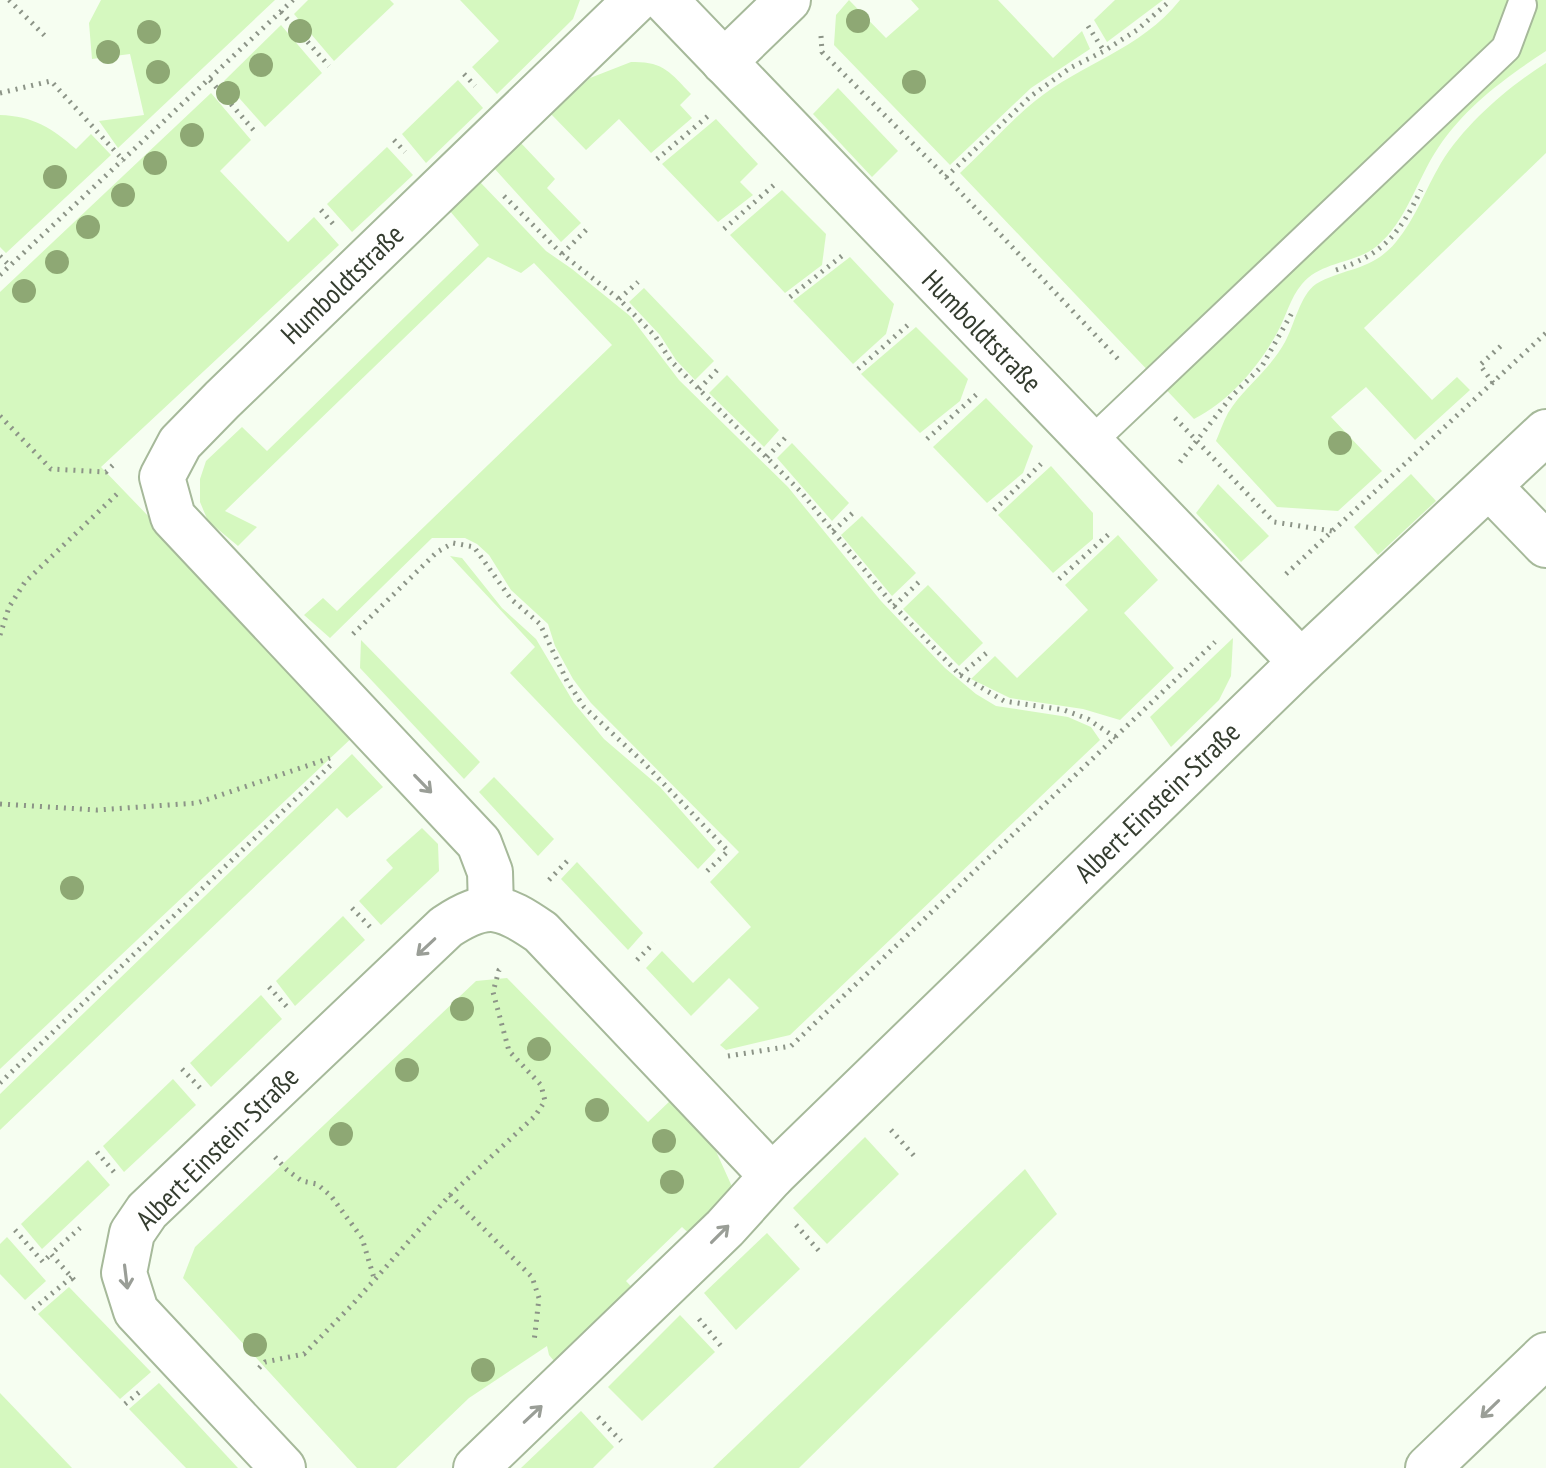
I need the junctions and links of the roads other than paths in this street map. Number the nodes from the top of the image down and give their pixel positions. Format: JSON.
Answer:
{"nodes":[{"id":1,"x":636,"y":0,"type":"edge"},
{"id":2,"x":665,"y":0,"type":"edge"},
{"id":3,"x":1522,"y":5,"type":"dead end"},
{"id":4,"x":804,"y":13,"type":"edge"},
{"id":5,"x":724,"y":62,"type":"junction"},
{"id":6,"x":1546,"y":432,"type":"edge"},
{"id":7,"x":1089,"y":444,"type":"junction"},
{"id":8,"x":1489,"y":486,"type":"junction"},
{"id":9,"x":1546,"y":545,"type":"edge"},
{"id":10,"x":1301,"y":662,"type":"junction"},
{"id":11,"x":491,"y":908,"type":"junction"},
{"id":12,"x":772,"y":1176,"type":"junction"},
{"id":13,"x":1546,"y":1355,"type":"edge"},
{"id":14,"x":283,"y":1468,"type":"edge"},
{"id":15,"x":476,"y":1468,"type":"edge"},
{"id":16,"x":1428,"y":1468,"type":"edge"}],
"edges":[{"from":1,"to":11,"type":"street","name":"Humboldtstraße","one_way":true},
{"from":2,"to":5,"type":"street","name":"Humboldtstraße"},
{"from":3,"to":7,"type":"lane"},
{"from":4,"to":5,"type":"street"},
{"from":5,"to":7,"type":"street","name":"Humboldtstraße"},
{"from":6,"to":8,"type":"street","name":"Albert-Einstein-Straße"},
{"from":7,"to":10,"type":"street","name":"Humboldtstraße"},
{"from":8,"to":9,"type":"street"},
{"from":8,"to":10,"type":"street","name":"Albert-Einstein-Straße"},
{"from":10,"to":12,"type":"street","name":"Albert-Einstein-Straße"},
{"from":11,"to":12,"type":"street"},
{"from":11,"to":14,"type":"street","name":"Albert-Einstein-Straße","one_way":true},
{"from":15,"to":12,"type":"street","name":"Albert-Einstein-Straße","one_way":true},
{"from":13,"to":16,"type":"street","one_way":true}]}
